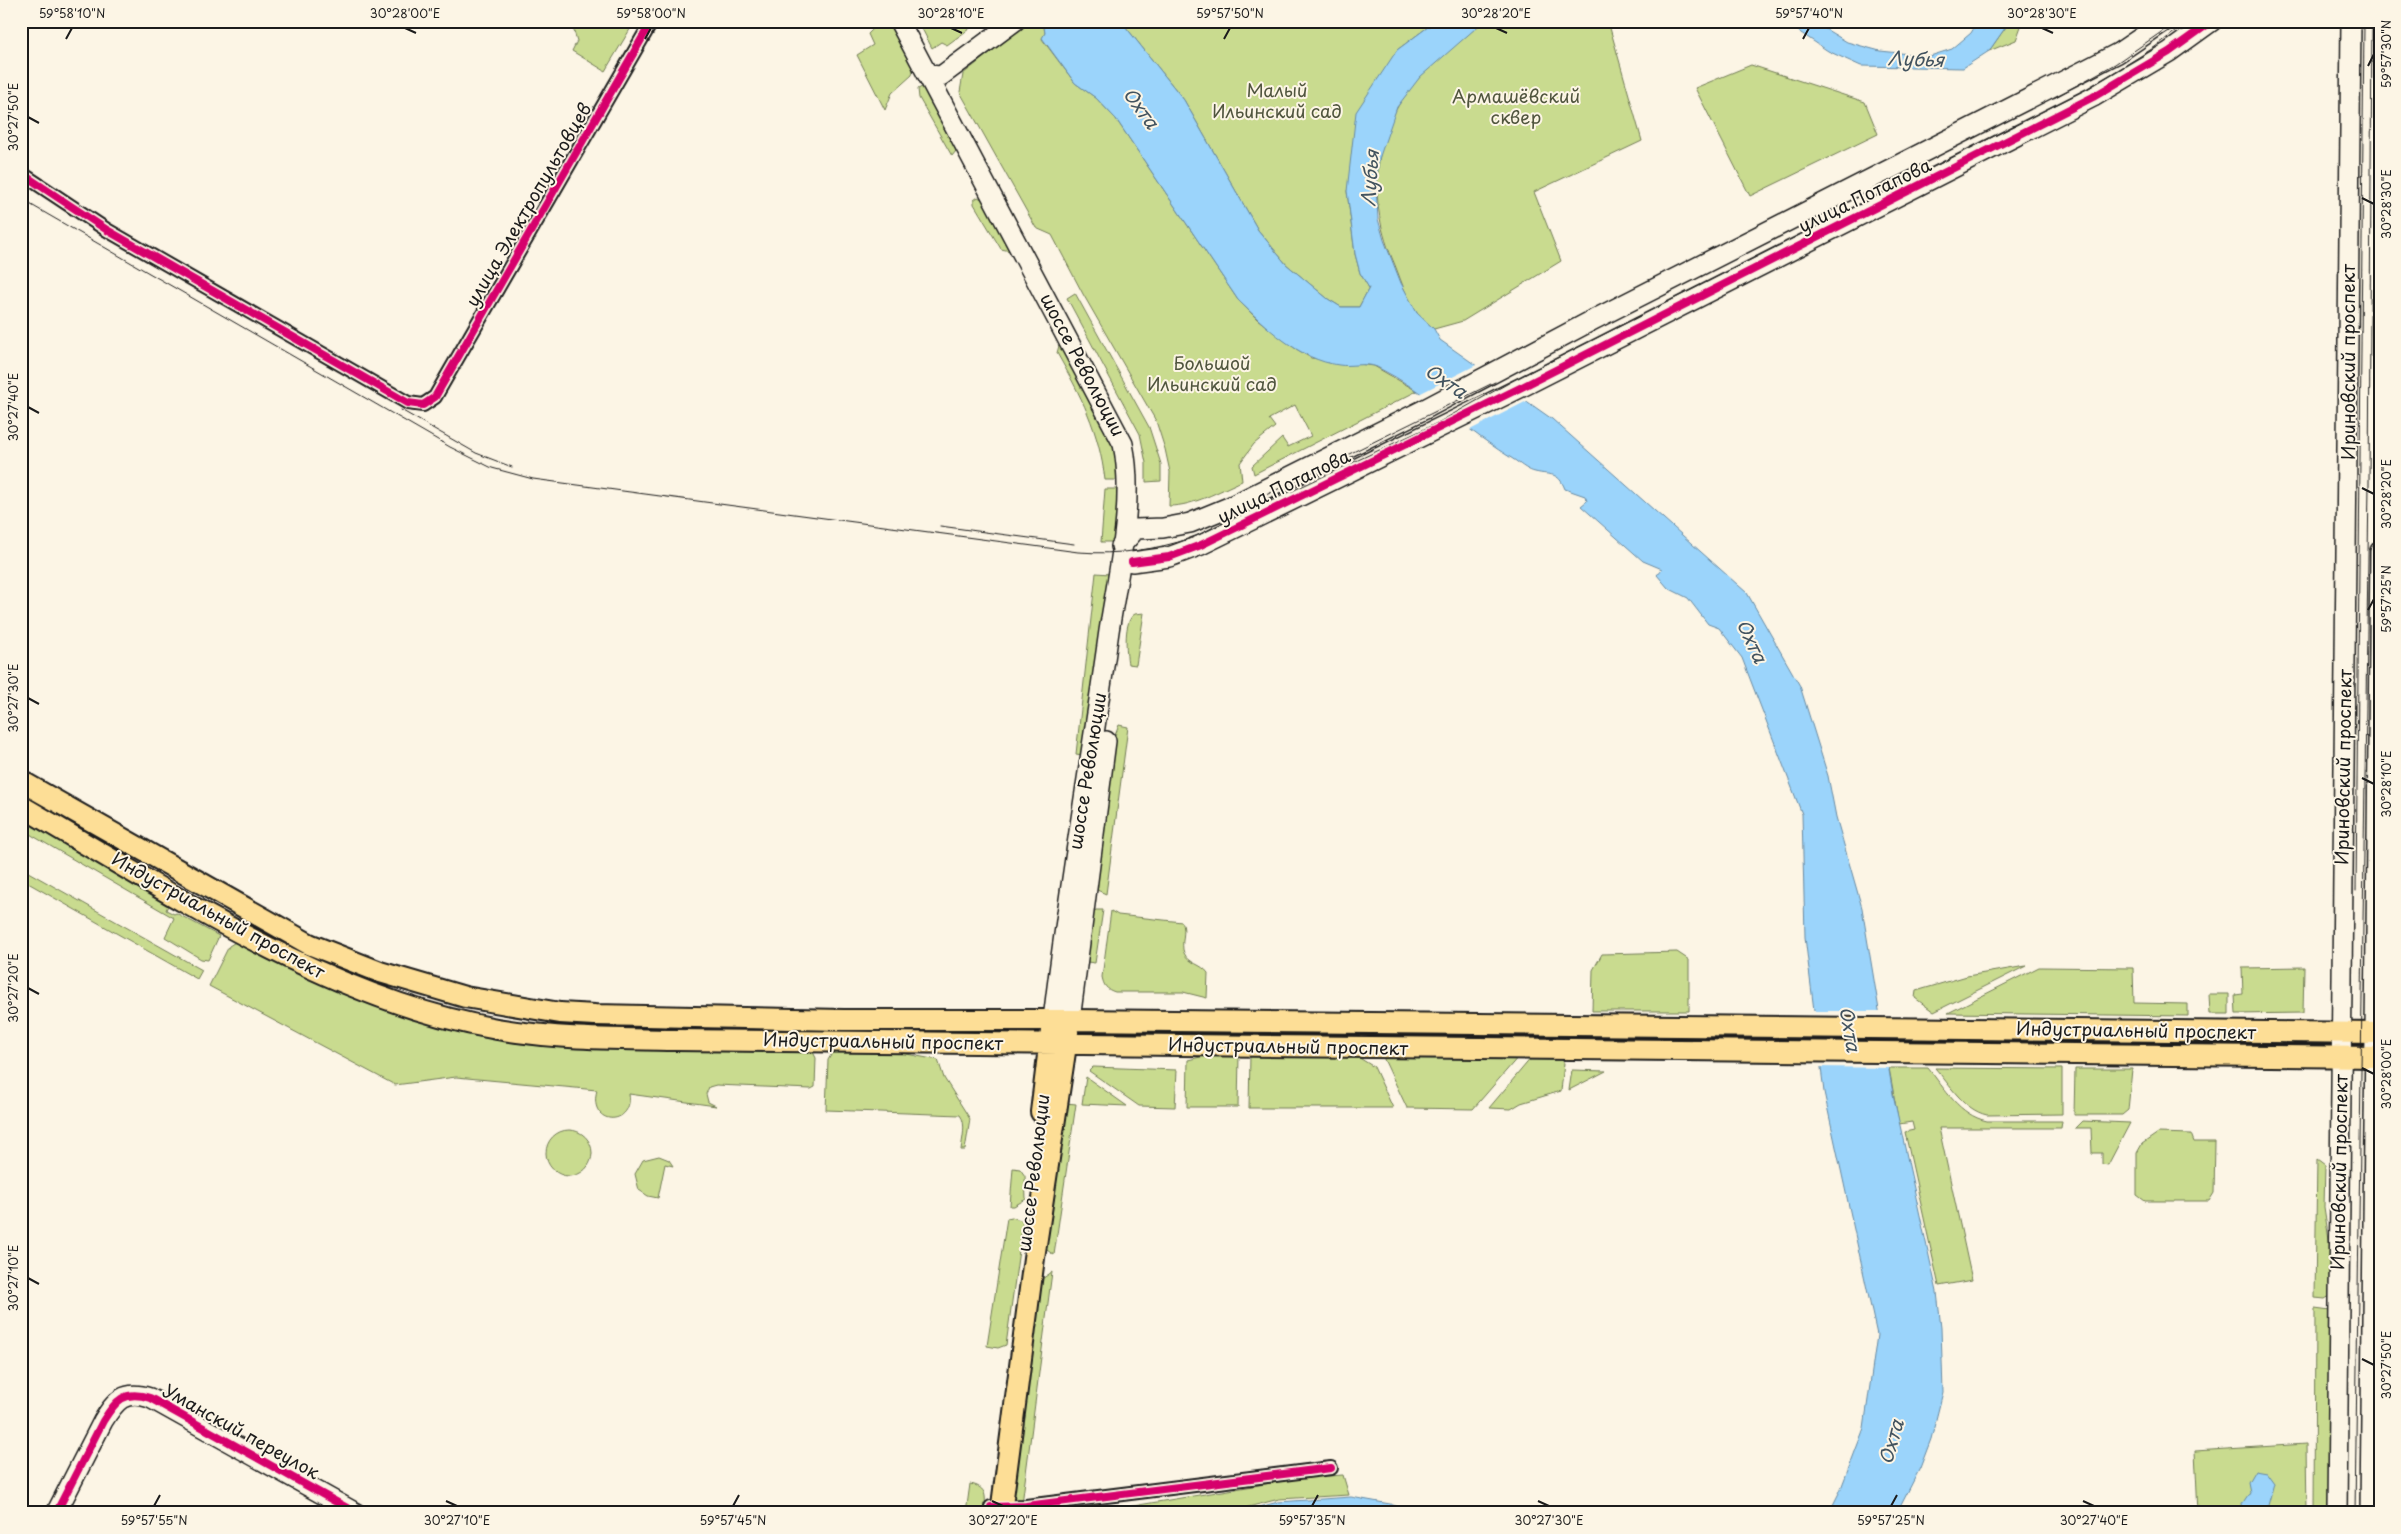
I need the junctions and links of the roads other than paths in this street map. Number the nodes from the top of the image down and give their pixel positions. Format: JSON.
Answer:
{"nodes":[{"id":1,"x":652,"y":21,"type":"edge"},
{"id":2,"x":899,"y":21,"type":"edge"},
{"id":3,"x":912,"y":21,"type":"edge"},
{"id":4,"x":996,"y":21,"type":"edge"},
{"id":5,"x":1015,"y":21,"type":"edge"},
{"id":6,"x":2165,"y":21,"type":"edge"},
{"id":7,"x":2212,"y":21,"type":"edge"},
{"id":8,"x":2352,"y":21,"type":"edge"},
{"id":9,"x":935,"y":72,"type":"junction"},
{"id":10,"x":21,"y":173,"type":"edge"},
{"id":11,"x":1136,"y":529,"type":"junction"},
{"id":12,"x":1121,"y":546,"type":"junction"},
{"id":13,"x":2380,"y":551,"type":"edge"},
{"id":14,"x":1132,"y":562,"type":"junction"},
{"id":15,"x":21,"y":781,"type":"edge"},
{"id":16,"x":21,"y":806,"type":"edge"},
{"id":17,"x":2378,"y":880,"type":"edge"},
{"id":18,"x":1061,"y":1020,"type":"junction"},
{"id":19,"x":1789,"y":1027,"type":"junction"},
{"id":20,"x":1889,"y":1028,"type":"junction"},
{"id":21,"x":2342,"y":1033,"type":"junction"},
{"id":22,"x":2377,"y":1033,"type":"edge"},
{"id":23,"x":1058,"y":1044,"type":"junction"},
{"id":24,"x":1790,"y":1052,"type":"junction"},
{"id":25,"x":1892,"y":1053,"type":"junction"},
{"id":26,"x":2342,"y":1057,"type":"junction"},
{"id":27,"x":2377,"y":1057,"type":"edge"},
{"id":28,"x":1331,"y":1468,"type":"dead end"},
{"id":29,"x":996,"y":1510,"type":"edge"},
{"id":30,"x":56,"y":1513,"type":"edge"},
{"id":31,"x":356,"y":1513,"type":"edge"},
{"id":32,"x":2337,"y":1513,"type":"edge"},
{"id":33,"x":2370,"y":1513,"type":"edge"}],
"edges":[{"from":1,"to":10,"type":"street","name":"улица Электропультовцев"},
{"from":2,"to":9,"type":"main road"},
{"from":3,"to":9,"type":"main road"},
{"from":4,"to":9,"type":"main road"},
{"from":5,"to":9,"type":"main road"},
{"from":6,"to":11,"type":"main road","name":"улица Потапова"},
{"from":7,"to":14,"type":"main road","name":"улица Потапова"},
{"from":8,"to":21,"type":"main road","name":"Ириновский проспект"},
{"from":9,"to":11,"type":"main road","name":"шоссе Революции"},
{"from":9,"to":12,"type":"main road","name":"шоссе Революции"},
{"from":11,"to":12,"type":"main road"},
{"from":11,"to":14,"type":"main road","name":"шоссе Революции"},
{"from":12,"to":14,"type":"main road"},
{"from":12,"to":18,"type":"main road","name":"шоссе Революции"},
{"from":13,"to":17,"type":"main road","name":"Ириновский проспект"},
{"from":14,"to":18,"type":"main road","name":"шоссе Революции"},
{"from":15,"to":18,"type":"main road","name":"Индустриальный проспект"},
{"from":16,"to":23,"type":"main road","name":"Индустриальный проспект"},
{"from":17,"to":22,"type":"main road","name":"Ириновский проспект"},
{"from":18,"to":19,"type":"main road","name":"Индустриальный проспект"},
{"from":18,"to":23,"type":"main road","name":"шоссе Революции"},
{"from":19,"to":20,"type":"main road","name":"Индустриальный проспект"},
{"from":19,"to":24,"type":"main road"},
{"from":20,"to":21,"type":"main road","name":"Индустриальный проспект"},
{"from":20,"to":25,"type":"main road"},
{"from":21,"to":22,"type":"main road","name":"Индустриальный проспект"},
{"from":21,"to":26,"type":"main road","name":"Ириновский проспект"},
{"from":22,"to":27,"type":"main road","name":"Ириновский проспект"},
{"from":23,"to":24,"type":"main road","name":"Индустриальный проспект"},
{"from":23,"to":29,"type":"main road","name":"шоссе Революции"},
{"from":24,"to":25,"type":"main road","name":"Индустриальный проспект"},
{"from":25,"to":26,"type":"main road","name":"Индустриальный проспект"},
{"from":26,"to":27,"type":"main road","name":"Индустриальный проспект"},
{"from":26,"to":32,"type":"main road","name":"Ириновский проспект"},
{"from":27,"to":33,"type":"main road","name":"Ириновский проспект"},
{"from":28,"to":29,"type":"street"},
{"from":30,"to":31,"type":"main road","name":"Уманский переулок"}]}
